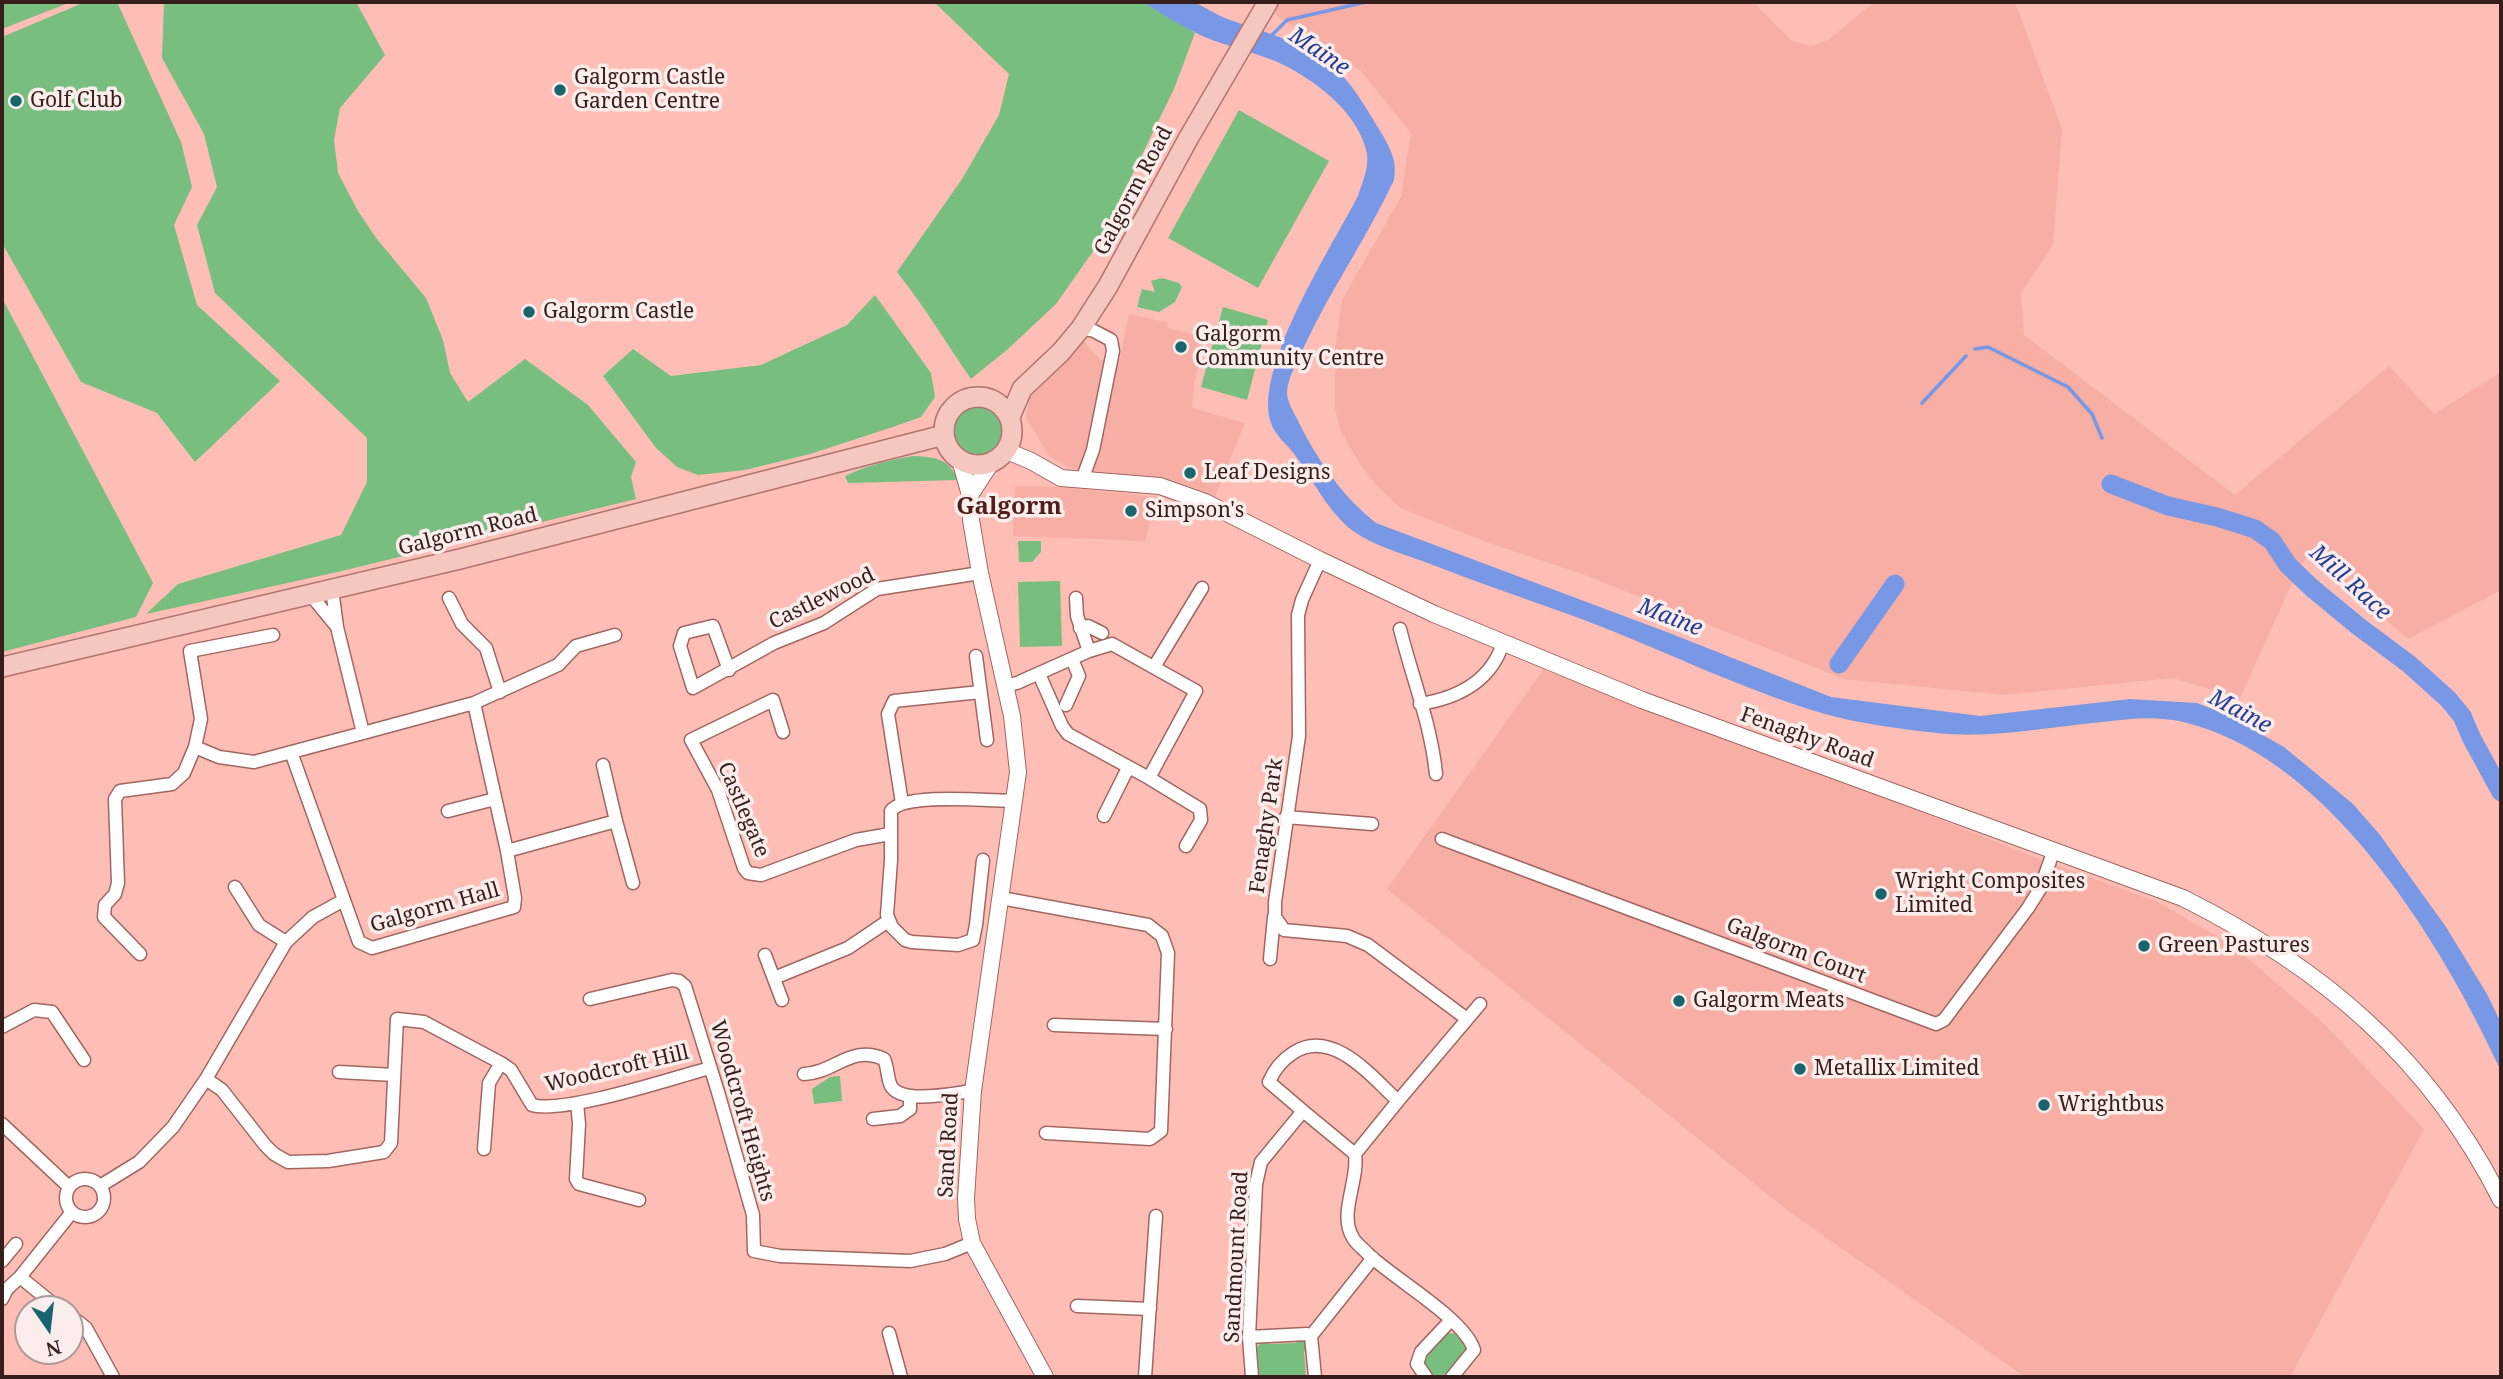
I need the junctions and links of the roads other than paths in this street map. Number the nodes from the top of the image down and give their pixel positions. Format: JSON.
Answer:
{"nodes":[{"id":1,"x":1265,"y":8,"type":"edge"},
{"id":2,"x":1081,"y":328,"type":"junction"},
{"id":3,"x":1022,"y":389,"type":"junction"},
{"id":4,"x":984,"y":397,"type":"junction"},
{"id":5,"x":1010,"y":417,"type":"junction"},
{"id":6,"x":944,"y":435,"type":"junction"},
{"id":7,"x":1007,"y":451,"type":"junction"},
{"id":8,"x":960,"y":460,"type":"junction"},
{"id":9,"x":991,"y":463,"type":"junction"},
{"id":10,"x":1082,"y":480,"type":"junction"},
{"id":11,"x":971,"y":495,"type":"junction"},
{"id":12,"x":1320,"y":560,"type":"junction"},
{"id":13,"x":981,"y":573,"type":"junction"},
{"id":14,"x":1202,"y":588,"type":"dead end"},
{"id":15,"x":338,"y":592,"type":"junction"},
{"id":16,"x":310,"y":594,"type":"junction"},
{"id":17,"x":1076,"y":597,"type":"dead end"},
{"id":18,"x":449,"y":598,"type":"dead end"},
{"id":19,"x":337,"y":627,"type":"junction"},
{"id":20,"x":1080,"y":628,"type":"junction"},
{"id":21,"x":1400,"y":629,"type":"dead end"},
{"id":22,"x":1102,"y":633,"type":"dead end"},
{"id":23,"x":273,"y":635,"type":"dead end"},
{"id":24,"x":615,"y":635,"type":"dead end"},
{"id":25,"x":1503,"y":643,"type":"junction"},
{"id":26,"x":1089,"y":651,"type":"junction"},
{"id":27,"x":976,"y":656,"type":"dead end"},
{"id":28,"x":1072,"y":659,"type":"junction"},
{"id":29,"x":2,"y":667,"type":"edge"},
{"id":30,"x":1154,"y":667,"type":"junction"},
{"id":31,"x":729,"y":670,"type":"junction"},
{"id":32,"x":1039,"y":674,"type":"junction"},
{"id":33,"x":1005,"y":685,"type":"junction"},
{"id":34,"x":499,"y":692,"type":"junction"},
{"id":35,"x":980,"y":692,"type":"junction"},
{"id":36,"x":474,"y":703,"type":"junction"},
{"id":37,"x":1420,"y":704,"type":"junction"},
{"id":38,"x":1066,"y":705,"type":"dead end"},
{"id":39,"x":783,"y":732,"type":"dead end"},
{"id":40,"x":363,"y":733,"type":"junction"},
{"id":41,"x":987,"y":740,"type":"dead end"},
{"id":42,"x":195,"y":747,"type":"junction"},
{"id":43,"x":291,"y":752,"type":"junction"},
{"id":44,"x":603,"y":765,"type":"dead end"},
{"id":45,"x":1128,"y":768,"type":"junction"},
{"id":46,"x":1436,"y":774,"type":"dead end"},
{"id":47,"x":1149,"y":778,"type":"junction"},
{"id":48,"x":495,"y":799,"type":"junction"},
{"id":49,"x":1014,"y":801,"type":"junction"},
{"id":50,"x":902,"y":803,"type":"junction"},
{"id":51,"x":448,"y":811,"type":"dead end"},
{"id":52,"x":1104,"y":816,"type":"dead end"},
{"id":53,"x":1286,"y":817,"type":"junction"},
{"id":54,"x":617,"y":821,"type":"junction"},
{"id":55,"x":1371,"y":824,"type":"dead end"},
{"id":56,"x":890,"y":834,"type":"junction"},
{"id":57,"x":1442,"y":839,"type":"dead end"},
{"id":58,"x":1186,"y":846,"type":"dead end"},
{"id":59,"x":2054,"y":850,"type":"junction"},
{"id":60,"x":507,"y":851,"type":"junction"},
{"id":61,"x":983,"y":860,"type":"dead end"},
{"id":62,"x":633,"y":883,"type":"dead end"},
{"id":63,"x":235,"y":887,"type":"dead end"},
{"id":64,"x":1001,"y":898,"type":"junction"},
{"id":65,"x":344,"y":900,"type":"junction"},
{"id":66,"x":1275,"y":902,"type":"junction"},
{"id":67,"x":888,"y":921,"type":"junction"},
{"id":68,"x":286,"y":942,"type":"junction"},
{"id":69,"x":140,"y":954,"type":"dead end"},
{"id":70,"x":765,"y":955,"type":"dead end"},
{"id":71,"x":1270,"y":959,"type":"dead end"},
{"id":72,"x":774,"y":978,"type":"junction"},
{"id":73,"x":590,"y":999,"type":"dead end"},
{"id":74,"x":782,"y":1000,"type":"dead end"},
{"id":75,"x":1480,"y":1004,"type":"dead end"},
{"id":76,"x":1467,"y":1019,"type":"junction"},
{"id":77,"x":1054,"y":1025,"type":"dead end"},
{"id":78,"x":2,"y":1027,"type":"edge"},
{"id":79,"x":1166,"y":1029,"type":"junction"},
{"id":80,"x":84,"y":1060,"type":"dead end"},
{"id":81,"x":500,"y":1063,"type":"junction"},
{"id":82,"x":710,"y":1068,"type":"junction"},
{"id":83,"x":339,"y":1072,"type":"dead end"},
{"id":84,"x":804,"y":1074,"type":"dead end"},
{"id":85,"x":394,"y":1075,"type":"junction"},
{"id":86,"x":206,"y":1079,"type":"junction"},
{"id":87,"x":973,"y":1091,"type":"junction"},
{"id":88,"x":910,"y":1097,"type":"junction"},
{"id":89,"x":1398,"y":1101,"type":"junction"},
{"id":90,"x":576,"y":1103,"type":"junction"},
{"id":91,"x":1303,"y":1111,"type":"junction"},
{"id":92,"x":873,"y":1119,"type":"dead end"},
{"id":93,"x":2,"y":1124,"type":"edge"},
{"id":94,"x":1046,"y":1133,"type":"dead end"},
{"id":95,"x":484,"y":1149,"type":"dead end"},
{"id":96,"x":1355,"y":1154,"type":"junction"},
{"id":97,"x":100,"y":1185,"type":"junction"},
{"id":98,"x":69,"y":1187,"type":"junction"},
{"id":99,"x":639,"y":1200,"type":"dead end"},
{"id":100,"x":2501,"y":1200,"type":"edge"},
{"id":101,"x":72,"y":1212,"type":"junction"},
{"id":102,"x":1156,"y":1216,"type":"dead end"},
{"id":103,"x":972,"y":1243,"type":"junction"},
{"id":104,"x":16,"y":1244,"type":"dead end"},
{"id":105,"x":1373,"y":1258,"type":"junction"},
{"id":106,"x":2,"y":1261,"type":"edge"},
{"id":107,"x":20,"y":1277,"type":"junction"},
{"id":108,"x":41,"y":1295,"type":"edge"},
{"id":109,"x":2,"y":1299,"type":"edge"},
{"id":110,"x":1077,"y":1306,"type":"dead end"},
{"id":111,"x":1150,"y":1309,"type":"junction"},
{"id":112,"x":1451,"y":1320,"type":"junction"},
{"id":113,"x":84,"y":1327,"type":"edge"},
{"id":114,"x":889,"y":1333,"type":"dead end"},
{"id":115,"x":1249,"y":1338,"type":"junction"},
{"id":116,"x":1312,"y":1338,"type":"junction"},
{"id":117,"x":113,"y":1377,"type":"edge"},
{"id":118,"x":901,"y":1377,"type":"edge"},
{"id":119,"x":1045,"y":1377,"type":"edge"},
{"id":120,"x":1145,"y":1377,"type":"edge"},
{"id":121,"x":1252,"y":1377,"type":"edge"},
{"id":122,"x":1315,"y":1377,"type":"edge"},
{"id":123,"x":1426,"y":1377,"type":"edge"},
{"id":124,"x":1452,"y":1377,"type":"edge"}],
"edges":[{"from":1,"to":2,"type":"main road","name":"Galgorm Road"},
{"from":2,"to":3,"type":"main road","name":"Galgorm Road"},
{"from":2,"to":10,"type":"street"},
{"from":3,"to":4,"type":"main road"},
{"from":3,"to":5,"type":"main road","name":"Galgorm Road"},
{"from":4,"to":5,"type":"main road"},
{"from":4,"to":6,"type":"main road"},
{"from":5,"to":7,"type":"main road"},
{"from":6,"to":8,"type":"main road"},
{"from":6,"to":15,"type":"main road","name":"Galgorm Road"},
{"from":7,"to":9,"type":"main road"},
{"from":7,"to":10,"type":"street","name":"Fenaghy Road"},
{"from":8,"to":9,"type":"main road"},
{"from":8,"to":11,"type":"street","name":"Sand Road"},
{"from":9,"to":11,"type":"street"},
{"from":10,"to":12,"type":"street","name":"Fenaghy Road"},
{"from":11,"to":13,"type":"street","name":"Sand Road"},
{"from":12,"to":25,"type":"street","name":"Fenaghy Road"},
{"from":12,"to":53,"type":"street","name":"Fenaghy Park"},
{"from":13,"to":31,"type":"street","name":"Castlewood"},
{"from":13,"to":33,"type":"street","name":"Sand Road"},
{"from":14,"to":30,"type":"street"},
{"from":15,"to":16,"type":"main road","name":"Galgorm Road"},
{"from":15,"to":19,"type":"street"},
{"from":16,"to":19,"type":"street"},
{"from":16,"to":29,"type":"main road","name":"Galgorm Road"},
{"from":17,"to":20,"type":"street"},
{"from":18,"to":34,"type":"street"},
{"from":19,"to":40,"type":"street"},
{"from":20,"to":22,"type":"street"},
{"from":20,"to":26,"type":"street"},
{"from":21,"to":37,"type":"street"},
{"from":23,"to":42,"type":"street"},
{"from":24,"to":34,"type":"street"},
{"from":25,"to":37,"type":"street"},
{"from":25,"to":59,"type":"street","name":"Fenaghy Road"},
{"from":26,"to":28,"type":"street"},
{"from":26,"to":30,"type":"street"},
{"from":27,"to":35,"type":"street"},
{"from":28,"to":32,"type":"street"},
{"from":28,"to":38,"type":"street"},
{"from":30,"to":47,"type":"street"},
{"from":31,"to":31,"type":"street","name":"Castlewood"},
{"from":32,"to":33,"type":"street"},
{"from":32,"to":45,"type":"street"},
{"from":33,"to":49,"type":"street","name":"Sand Road"},
{"from":34,"to":36,"type":"street"},
{"from":35,"to":41,"type":"street"},
{"from":35,"to":50,"type":"street"},
{"from":36,"to":40,"type":"street"},
{"from":36,"to":48,"type":"street","name":"Galgorm Hall"},
{"from":37,"to":46,"type":"street"},
{"from":39,"to":56,"type":"street","name":"Castlegate"},
{"from":40,"to":43,"type":"street"},
{"from":42,"to":43,"type":"street"},
{"from":42,"to":69,"type":"street"},
{"from":43,"to":65,"type":"street","name":"Galgorm Hall"},
{"from":44,"to":54,"type":"street"},
{"from":45,"to":47,"type":"street"},
{"from":45,"to":52,"type":"street"},
{"from":47,"to":58,"type":"street"},
{"from":48,"to":51,"type":"street"},
{"from":48,"to":60,"type":"street","name":"Galgorm Hall"},
{"from":49,"to":50,"type":"street"},
{"from":49,"to":64,"type":"street","name":"Sand Road"},
{"from":50,"to":56,"type":"street"},
{"from":53,"to":55,"type":"street"},
{"from":53,"to":66,"type":"street","name":"Fenaghy Park"},
{"from":54,"to":60,"type":"street","name":"Galgorm Hall"},
{"from":54,"to":62,"type":"street"},
{"from":56,"to":67,"type":"street"},
{"from":57,"to":59,"type":"street","name":"Galgorm Court"},
{"from":59,"to":100,"type":"street","name":"Fenaghy Road"},
{"from":60,"to":65,"type":"street","name":"Galgorm Hall"},
{"from":61,"to":67,"type":"street"},
{"from":63,"to":68,"type":"street"},
{"from":64,"to":79,"type":"street"},
{"from":64,"to":87,"type":"street","name":"Sand Road"},
{"from":65,"to":68,"type":"street","name":"Galgorm Hall"},
{"from":66,"to":71,"type":"street"},
{"from":66,"to":76,"type":"street","name":"Fenaghy Park"},
{"from":67,"to":72,"type":"street"},
{"from":68,"to":86,"type":"street","name":"Galgorm Hall"},
{"from":70,"to":72,"type":"street"},
{"from":72,"to":74,"type":"street"},
{"from":73,"to":82,"type":"street","name":"Woodcroft Heights"},
{"from":75,"to":76,"type":"street"},
{"from":76,"to":89,"type":"street"},
{"from":77,"to":79,"type":"street"},
{"from":78,"to":80,"type":"street"},
{"from":79,"to":94,"type":"street"},
{"from":81,"to":85,"type":"street","name":"Woodcroft Hill"},
{"from":81,"to":90,"type":"street","name":"Woodcroft Hill"},
{"from":81,"to":95,"type":"street"},
{"from":82,"to":90,"type":"street","name":"Woodcroft Hill"},
{"from":82,"to":103,"type":"street","name":"Woodcroft Heights"},
{"from":83,"to":85,"type":"street"},
{"from":84,"to":88,"type":"street"},
{"from":85,"to":86,"type":"street"},
{"from":86,"to":97,"type":"street","name":"Galgorm Hall"},
{"from":87,"to":88,"type":"street"},
{"from":87,"to":103,"type":"street","name":"Sand Road"},
{"from":88,"to":92,"type":"street"},
{"from":89,"to":91,"type":"street"},
{"from":89,"to":96,"type":"street"},
{"from":90,"to":99,"type":"street"},
{"from":91,"to":96,"type":"street"},
{"from":91,"to":115,"type":"street","name":"Sandmount Road"},
{"from":93,"to":98,"type":"street"},
{"from":96,"to":105,"type":"street"},
{"from":97,"to":98,"type":"street"},
{"from":97,"to":101,"type":"street"},
{"from":98,"to":101,"type":"street"},
{"from":101,"to":107,"type":"street"},
{"from":102,"to":111,"type":"street"},
{"from":103,"to":119,"type":"street","name":"Sand Road"},
{"from":104,"to":106,"type":"street"},
{"from":105,"to":112,"type":"street"},
{"from":105,"to":116,"type":"street"},
{"from":107,"to":108,"type":"street"},
{"from":107,"to":109,"type":"street"},
{"from":110,"to":111,"type":"street"},
{"from":111,"to":120,"type":"street"},
{"from":112,"to":123,"type":"street"},
{"from":112,"to":124,"type":"street"},
{"from":113,"to":117,"type":"street"},
{"from":114,"to":118,"type":"street"},
{"from":115,"to":116,"type":"street"},
{"from":115,"to":121,"type":"street","name":"Sandmount Road"},
{"from":116,"to":122,"type":"street"}]}
